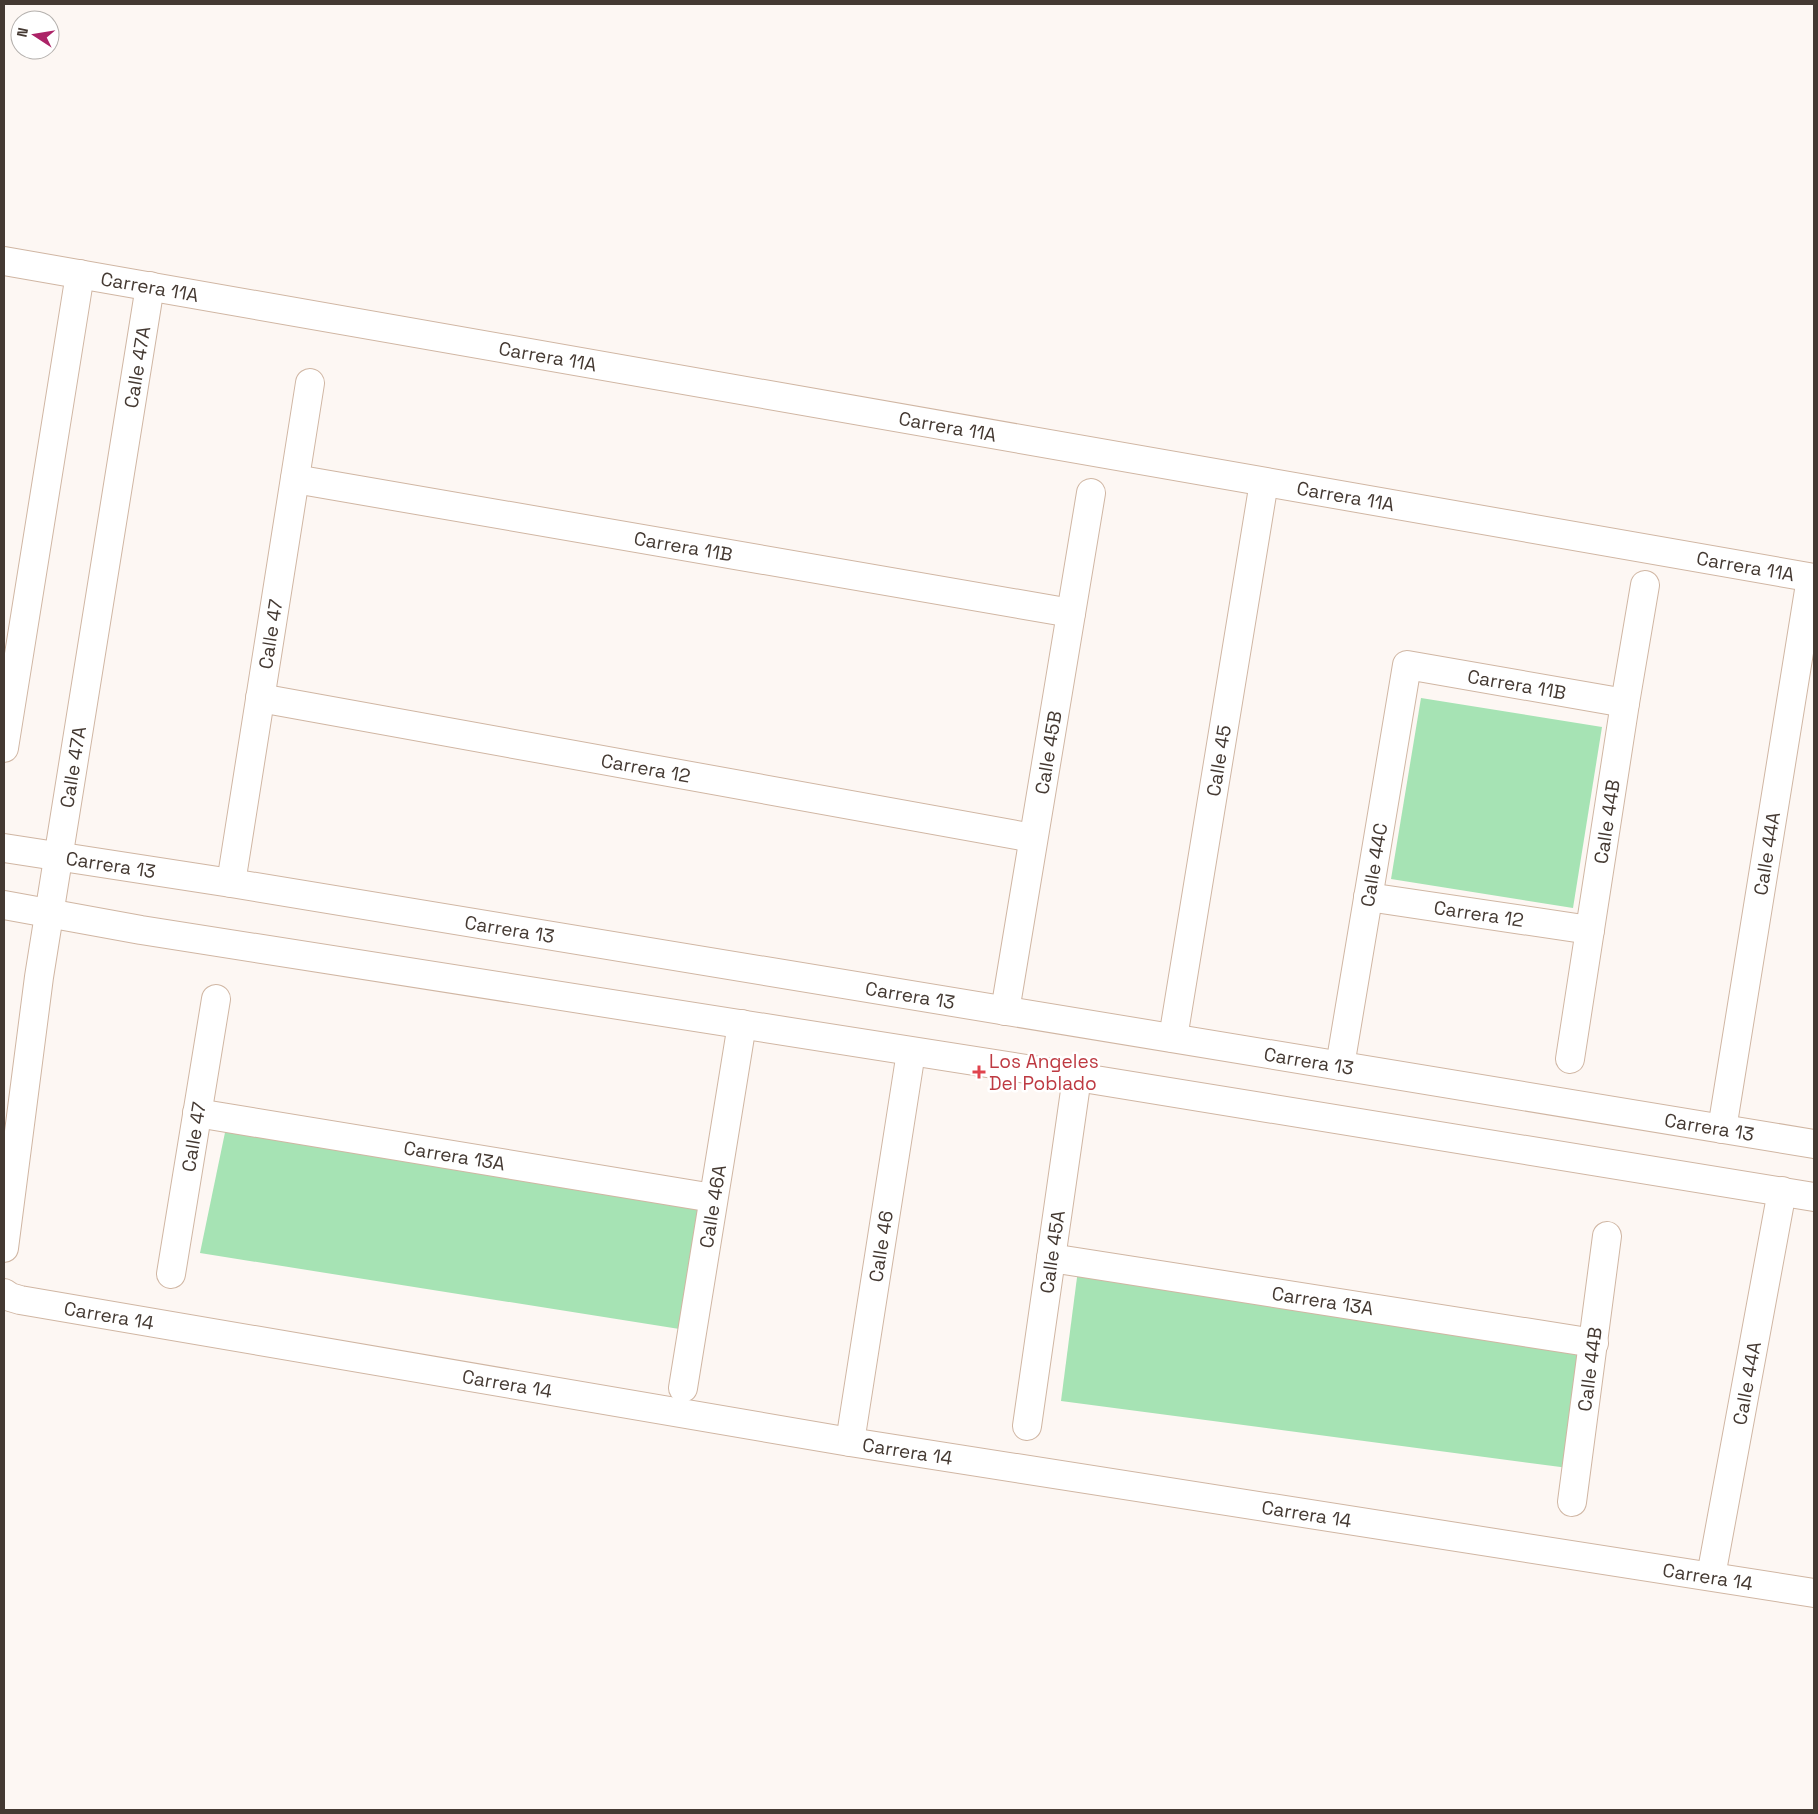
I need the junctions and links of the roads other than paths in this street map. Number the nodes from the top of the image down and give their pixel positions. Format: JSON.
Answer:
{"nodes":[{"id":1,"x":4,"y":261,"type":"edge"},
{"id":2,"x":80,"y":274,"type":"junction"},
{"id":3,"x":150,"y":286,"type":"junction"},
{"id":4,"x":310,"y":383,"type":"dead end"},
{"id":5,"x":295,"y":479,"type":"junction"},
{"id":6,"x":1264,"y":482,"type":"junction"},
{"id":7,"x":1091,"y":492,"type":"dead end"},
{"id":8,"x":1813,"y":578,"type":"edge"},
{"id":9,"x":1645,"y":585,"type":"dead end"},
{"id":10,"x":1071,"y":613,"type":"junction"},
{"id":11,"x":11,"y":659,"type":"edge"},
{"id":12,"x":1407,"y":665,"type":"joint"},
{"id":13,"x":260,"y":698,"type":"junction"},
{"id":14,"x":1625,"y":702,"type":"junction"},
{"id":15,"x":4,"y":748,"type":"edge"},
{"id":16,"x":1033,"y":838,"type":"junction"},
{"id":17,"x":4,"y":848,"type":"edge"},
{"id":18,"x":58,"y":856,"type":"junction"},
{"id":19,"x":231,"y":883,"type":"junction"},
{"id":20,"x":1368,"y":897,"type":"junction"},
{"id":21,"x":4,"y":906,"type":"edge"},
{"id":22,"x":49,"y":914,"type":"junction"},
{"id":23,"x":1590,"y":930,"type":"junction"},
{"id":24,"x":216,"y":999,"type":"dead end"},
{"id":25,"x":1005,"y":1011,"type":"junction"},
{"id":26,"x":742,"y":1024,"type":"junction"},
{"id":27,"x":1173,"y":1038,"type":"junction"},
{"id":28,"x":911,"y":1052,"type":"junction"},
{"id":29,"x":1570,"y":1059,"type":"dead end"},
{"id":30,"x":1340,"y":1066,"type":"junction"},
{"id":31,"x":1077,"y":1077,"type":"junction"},
{"id":32,"x":197,"y":1113,"type":"junction"},
{"id":33,"x":1722,"y":1128,"type":"junction"},
{"id":34,"x":1814,"y":1144,"type":"edge"},
{"id":35,"x":1782,"y":1191,"type":"junction"},
{"id":36,"x":1814,"y":1197,"type":"edge"},
{"id":37,"x":713,"y":1198,"type":"junction"},
{"id":38,"x":1607,"y":1236,"type":"dead end"},
{"id":39,"x":4,"y":1248,"type":"edge"},
{"id":40,"x":1051,"y":1258,"type":"junction"},
{"id":41,"x":171,"y":1274,"type":"dead end"},
{"id":42,"x":4,"y":1293,"type":"edge"},
{"id":43,"x":1594,"y":1343,"type":"junction"},
{"id":44,"x":683,"y":1388,"type":"dead end"},
{"id":45,"x":1027,"y":1426,"type":"dead end"},
{"id":46,"x":850,"y":1442,"type":"junction"},
{"id":47,"x":1572,"y":1502,"type":"dead end"},
{"id":48,"x":1711,"y":1576,"type":"junction"},
{"id":49,"x":1814,"y":1593,"type":"edge"}],
"edges":[{"from":1,"to":2,"type":"street","name":"Carrera 11A"},
{"from":2,"to":3,"type":"street","name":"Carrera 11A"},
{"from":2,"to":11,"type":"street"},
{"from":3,"to":6,"type":"street","name":"Carrera 11A"},
{"from":3,"to":18,"type":"street","name":"Calle 47A"},
{"from":4,"to":5,"type":"street","name":"Calle 47"},
{"from":5,"to":10,"type":"street","name":"Carrera 11B"},
{"from":5,"to":13,"type":"street","name":"Calle 47"},
{"from":6,"to":8,"type":"street","name":"Carrera 11A"},
{"from":6,"to":27,"type":"street","name":"Calle 45"},
{"from":7,"to":10,"type":"street","name":"Calle 45B"},
{"from":8,"to":33,"type":"street","name":"Calle 44A"},
{"from":9,"to":14,"type":"street","name":"Calle 44B"},
{"from":10,"to":16,"type":"street","name":"Calle 45B"},
{"from":11,"to":15,"type":"street"},
{"from":12,"to":14,"type":"street","name":"Carrera 11B"},
{"from":12,"to":20,"type":"street","name":"Calle 44C"},
{"from":13,"to":16,"type":"street","name":"Carrera 12"},
{"from":13,"to":19,"type":"street","name":"Calle 47"},
{"from":14,"to":23,"type":"street","name":"Calle 44B"},
{"from":16,"to":25,"type":"street","name":"Calle 45B"},
{"from":17,"to":18,"type":"street","name":"Carrera 13"},
{"from":18,"to":19,"type":"street","name":"Carrera 13"},
{"from":18,"to":22,"type":"street","name":"Calle 47A"},
{"from":19,"to":25,"type":"street","name":"Carrera 13"},
{"from":20,"to":23,"type":"street","name":"Carrera 12"},
{"from":20,"to":30,"type":"street","name":"Calle 44C"},
{"from":21,"to":22,"type":"street"},
{"from":22,"to":26,"type":"street"},
{"from":22,"to":39,"type":"street","name":"Calle 47A"},
{"from":23,"to":29,"type":"street","name":"Calle 44B"},
{"from":24,"to":32,"type":"street","name":"Calle 47"},
{"from":25,"to":27,"type":"street","name":"Carrera 13"},
{"from":26,"to":28,"type":"street"},
{"from":26,"to":37,"type":"street","name":"Calle 46A"},
{"from":27,"to":30,"type":"street","name":"Carrera 13"},
{"from":28,"to":31,"type":"street"},
{"from":28,"to":46,"type":"street","name":"Calle 46"},
{"from":30,"to":33,"type":"street","name":"Carrera 13"},
{"from":31,"to":35,"type":"street"},
{"from":31,"to":40,"type":"street","name":"Calle 45A"},
{"from":32,"to":37,"type":"street","name":"Carrera 13A"},
{"from":32,"to":41,"type":"street","name":"Calle 47"},
{"from":33,"to":34,"type":"street","name":"Carrera 13"},
{"from":35,"to":36,"type":"street"},
{"from":35,"to":48,"type":"street","name":"Calle 44A"},
{"from":37,"to":44,"type":"street","name":"Calle 46A"},
{"from":38,"to":43,"type":"street","name":"Calle 44B"},
{"from":40,"to":43,"type":"street","name":"Carrera 13A"},
{"from":40,"to":45,"type":"street","name":"Calle 45A"},
{"from":42,"to":46,"type":"street","name":"Carrera 14"},
{"from":43,"to":47,"type":"street","name":"Calle 44B"},
{"from":46,"to":48,"type":"street","name":"Carrera 14"},
{"from":48,"to":49,"type":"street","name":"Carrera 14"}]}
